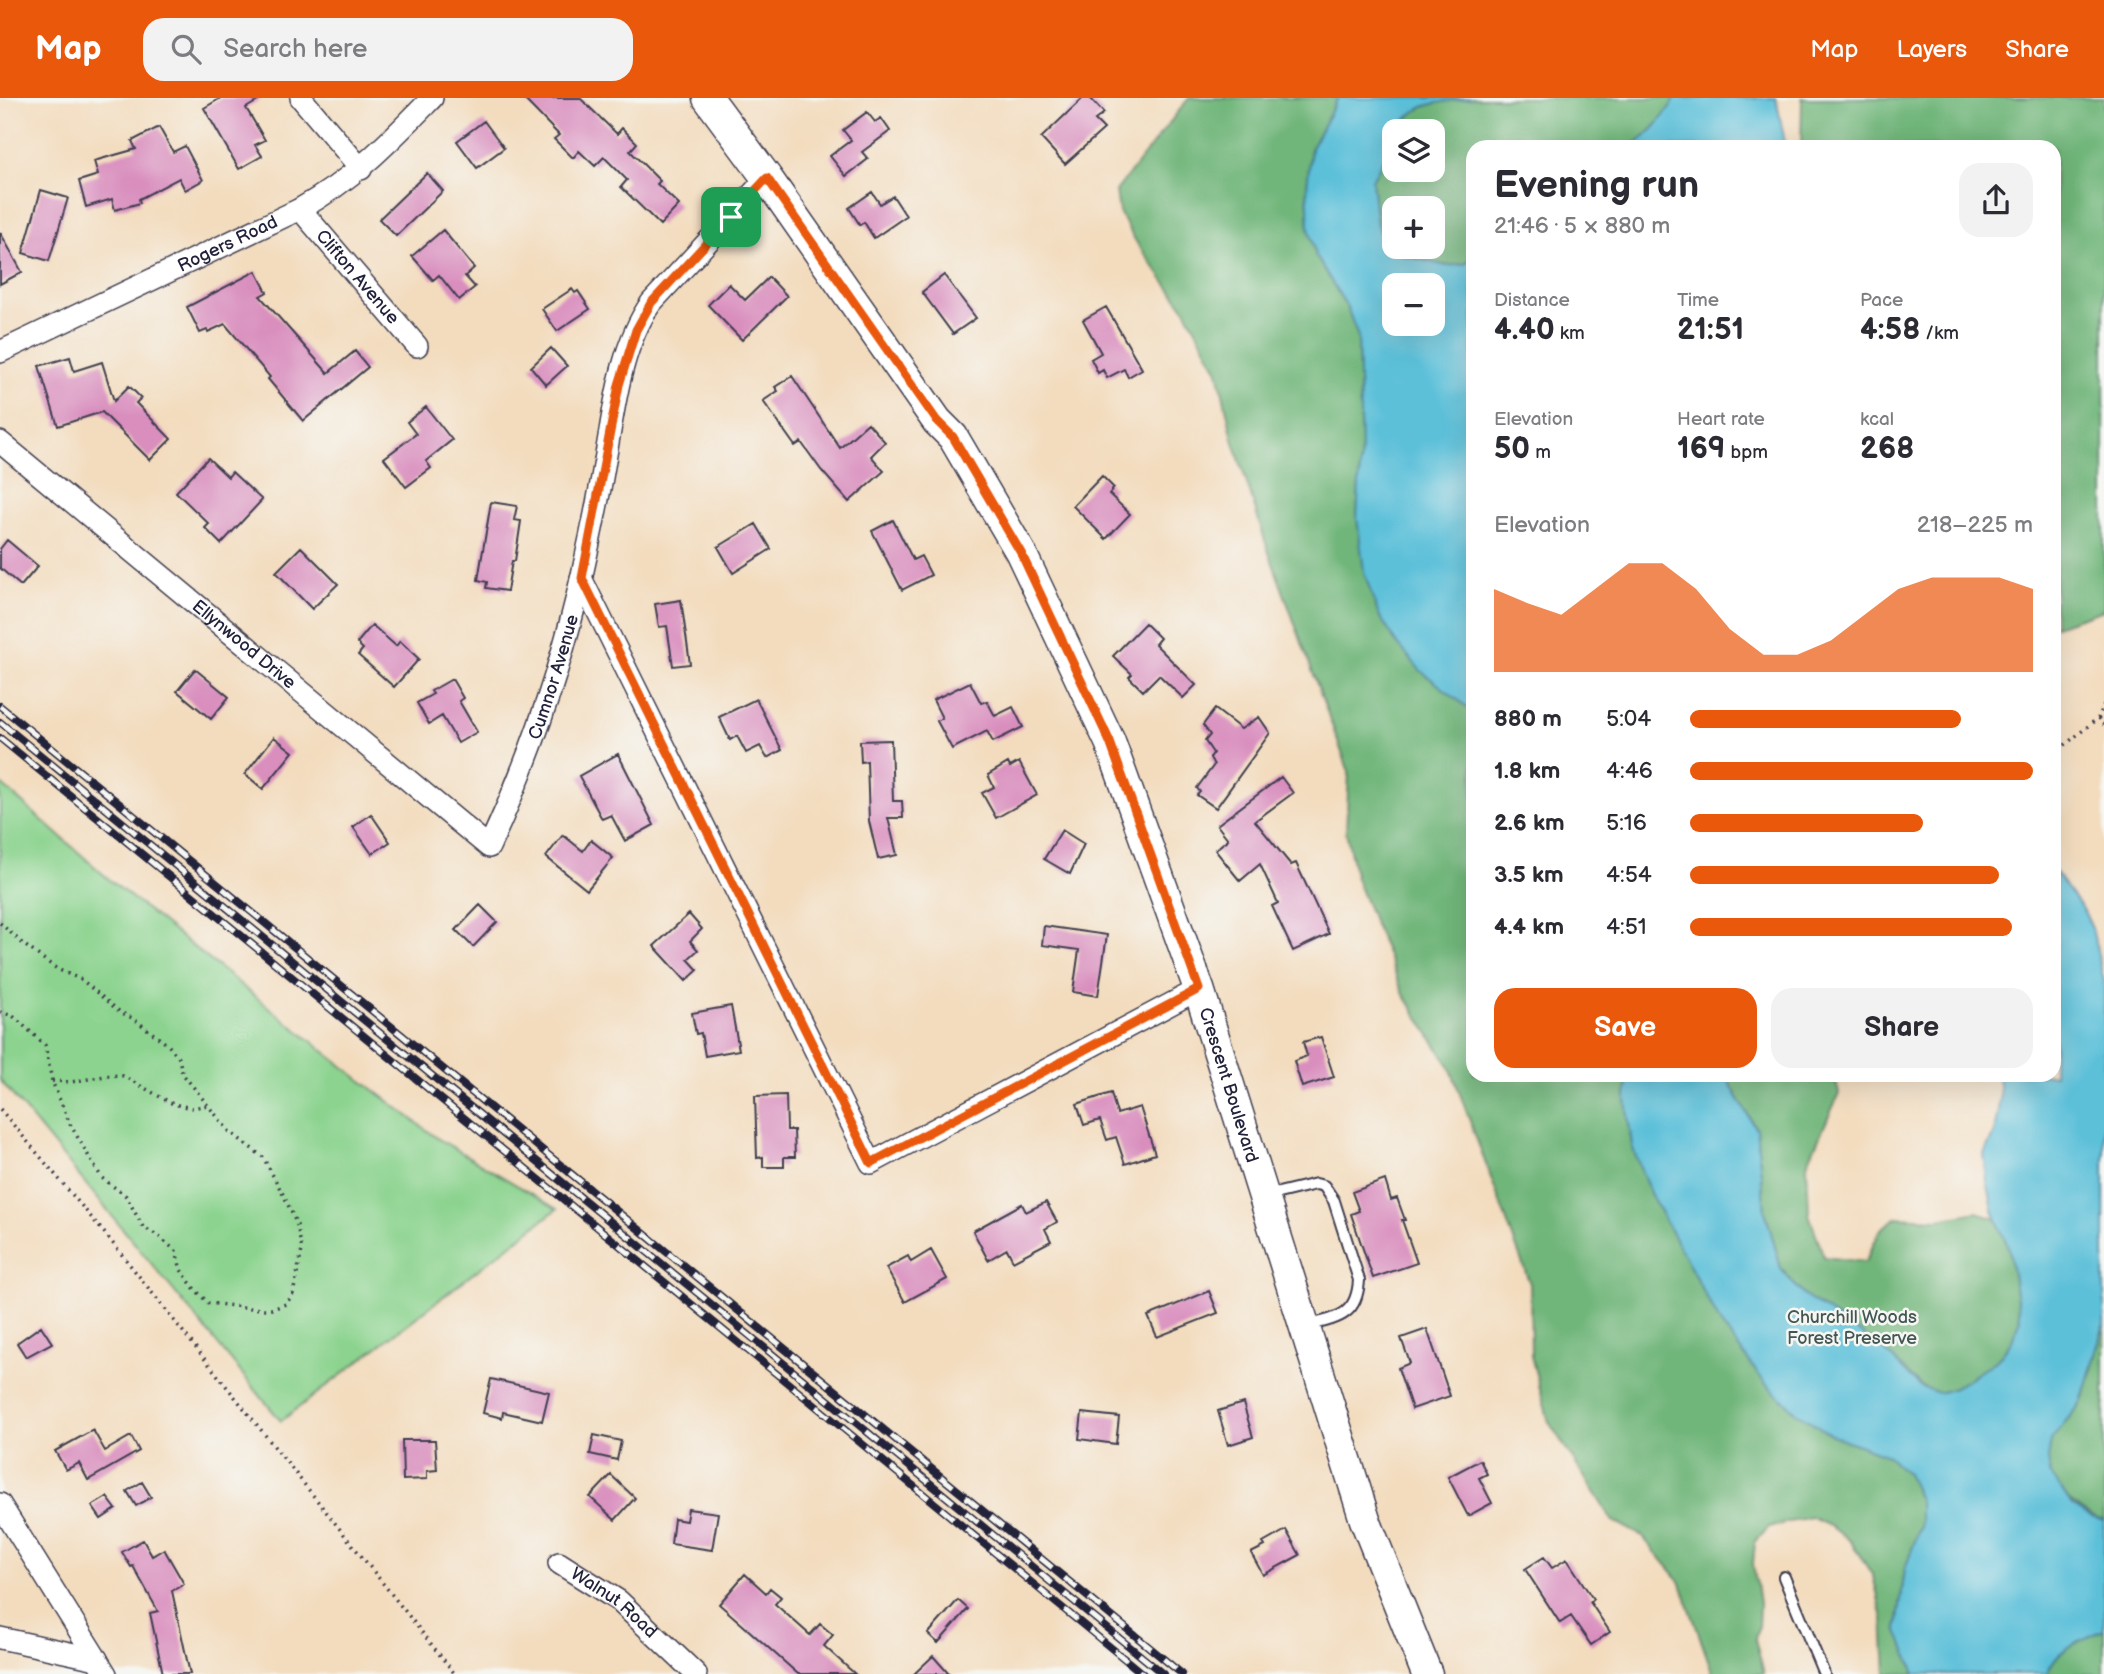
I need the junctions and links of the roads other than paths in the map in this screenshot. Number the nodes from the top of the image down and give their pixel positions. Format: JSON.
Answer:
{"nodes":[{"id":1,"x":301,"y":98,"type":"edge"},
{"id":2,"x":432,"y":98,"type":"edge"},
{"id":3,"x":708,"y":98,"type":"edge"},
{"id":4,"x":361,"y":169,"type":"junction"},
{"id":5,"x":767,"y":178,"type":"junction"},
{"id":6,"x":300,"y":209,"type":"junction"},
{"id":7,"x":417,"y":345,"type":"dead end"},
{"id":8,"x":0,"y":352,"type":"edge"},
{"id":9,"x":0,"y":442,"type":"edge"},
{"id":10,"x":582,"y":578,"type":"junction"},
{"id":11,"x":489,"y":847,"type":"joint"},
{"id":12,"x":1199,"y":989,"type":"junction"},
{"id":13,"x":1264,"y":1197,"type":"junction"},
{"id":14,"x":1304,"y":1327,"type":"junction"},
{"id":15,"x":0,"y":1504,"type":"edge"},
{"id":16,"x":559,"y":1563,"type":"dead end"},
{"id":17,"x":1784,"y":1577,"type":"dead end"},
{"id":18,"x":0,"y":1638,"type":"edge"},
{"id":19,"x":102,"y":1667,"type":"edge"},
{"id":20,"x":696,"y":1674,"type":"edge"},
{"id":21,"x":1427,"y":1674,"type":"edge"},
{"id":22,"x":1824,"y":1674,"type":"edge"}],
"edges":[{"from":1,"to":4,"type":"street"},
{"from":2,"to":4,"type":"street","name":"Rogers Road"},
{"from":3,"to":5,"type":"street","name":"Crescent Boulevard"},
{"from":4,"to":6,"type":"street","name":"Rogers Road"},
{"from":5,"to":10,"type":"street","name":"Cumnor Avenue"},
{"from":5,"to":12,"type":"street","name":"Crescent Boulevard"},
{"from":6,"to":7,"type":"street","name":"Clifton Avenue"},
{"from":6,"to":8,"type":"street","name":"Rogers Road"},
{"from":9,"to":11,"type":"street","name":"Ellynwood Drive"},
{"from":10,"to":11,"type":"street","name":"Cumnor Avenue"},
{"from":10,"to":12,"type":"street"},
{"from":12,"to":13,"type":"street","name":"Crescent Boulevard"},
{"from":13,"to":14,"type":"street","name":"Crescent Boulevard"},
{"from":13,"to":14,"type":"lane"},
{"from":14,"to":21,"type":"street","name":"Crescent Boulevard"},
{"from":15,"to":19,"type":"street"},
{"from":16,"to":20,"type":"street","name":"Walnut Road"},
{"from":17,"to":22,"type":"lane"},
{"from":18,"to":19,"type":"street"}]}
